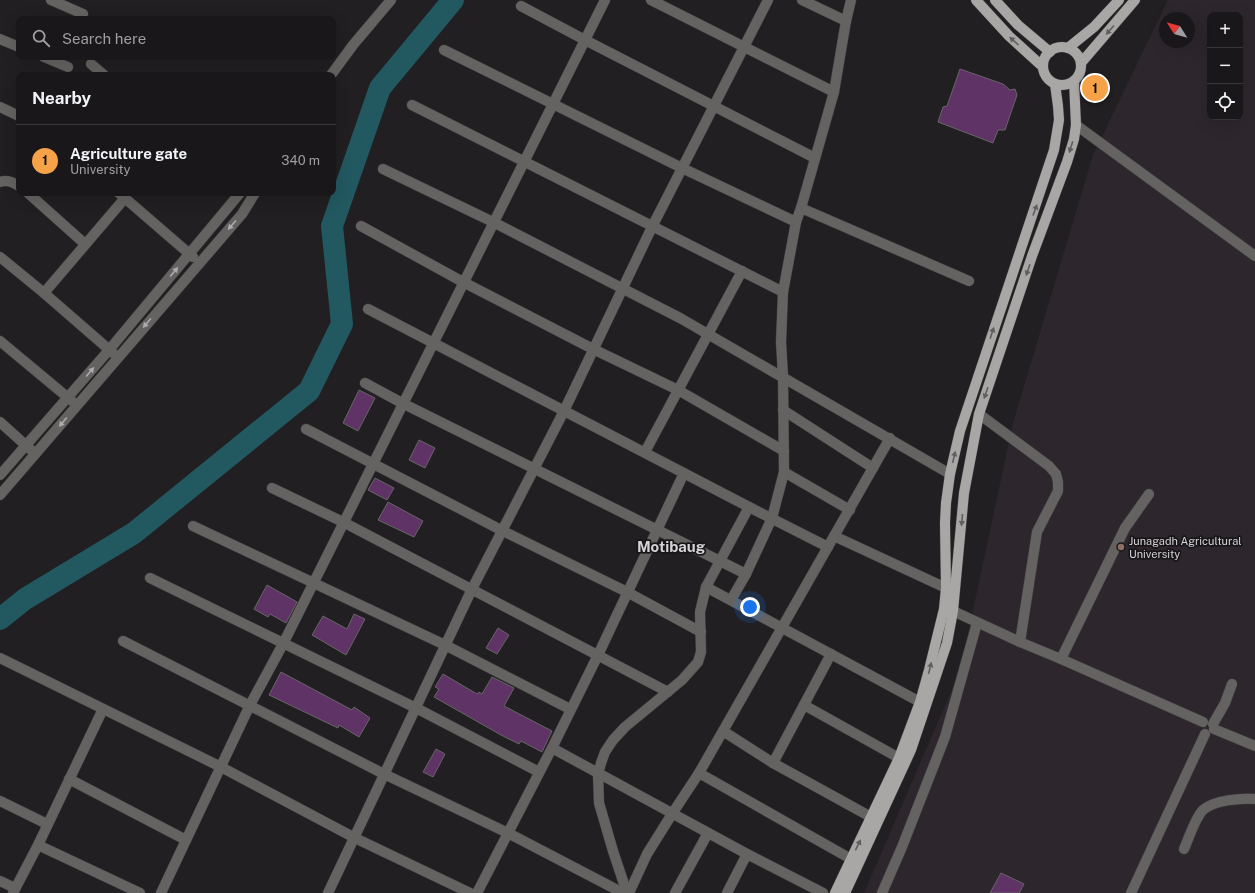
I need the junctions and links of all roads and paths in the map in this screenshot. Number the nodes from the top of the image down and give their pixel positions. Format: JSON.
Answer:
{"nodes":[{"id":1,"x":51,"y":0,"type":"edge"},
{"id":2,"x":391,"y":0,"type":"edge"},
{"id":3,"x":605,"y":0,"type":"edge"},
{"id":4,"x":651,"y":0,"type":"edge"},
{"id":5,"x":768,"y":0,"type":"edge"},
{"id":6,"x":802,"y":0,"type":"edge"},
{"id":7,"x":851,"y":0,"type":"edge"},
{"id":8,"x":976,"y":0,"type":"edge"},
{"id":9,"x":994,"y":0,"type":"edge"},
{"id":10,"x":1119,"y":0,"type":"edge"},
{"id":11,"x":1135,"y":0,"type":"edge"},
{"id":12,"x":520,"y":6,"type":"dead end"},
{"id":13,"x":83,"y":14,"type":"dead end"},
{"id":14,"x":846,"y":21,"type":"junction"},
{"id":15,"x":0,"y":39,"type":"edge"},
{"id":16,"x":584,"y":40,"type":"junction"},
{"id":17,"x":16,"y":46,"type":"edge"},
{"id":18,"x":745,"y":47,"type":"junction"},
{"id":19,"x":1068,"y":48,"type":"junction"},
{"id":20,"x":444,"y":50,"type":"dead end"},
{"id":21,"x":1050,"y":52,"type":"junction"},
{"id":22,"x":51,"y":60,"type":"edge"},
{"id":23,"x":1081,"y":63,"type":"junction"},
{"id":24,"x":91,"y":64,"type":"dead end"},
{"id":25,"x":68,"y":67,"type":"dead end"},
{"id":26,"x":1043,"y":67,"type":"junction"},
{"id":27,"x":100,"y":72,"type":"edge"},
{"id":28,"x":333,"y":72,"type":"edge"},
{"id":29,"x":1074,"y":81,"type":"junction"},
{"id":30,"x":1055,"y":84,"type":"junction"},
{"id":31,"x":834,"y":92,"type":"junction"},
{"id":32,"x":553,"y":103,"type":"junction"},
{"id":33,"x":412,"y":105,"type":"dead end"},
{"id":34,"x":714,"y":107,"type":"junction"},
{"id":35,"x":0,"y":108,"type":"edge"},
{"id":36,"x":16,"y":115,"type":"edge"},
{"id":37,"x":1076,"y":125,"type":"junction"},
{"id":38,"x":815,"y":158,"type":"junction"},
{"id":39,"x":523,"y":162,"type":"junction"},
{"id":40,"x":682,"y":168,"type":"junction"},
{"id":41,"x":383,"y":169,"type":"dead end"},
{"id":42,"x":0,"y":182,"type":"edge"},
{"id":43,"x":16,"y":184,"type":"edge"},
{"id":44,"x":31,"y":196,"type":"edge"},
{"id":45,"x":121,"y":196,"type":"edge"},
{"id":46,"x":123,"y":196,"type":"edge"},
{"id":47,"x":238,"y":196,"type":"edge"},
{"id":48,"x":252,"y":197,"type":"edge"},
{"id":49,"x":801,"y":208,"type":"junction"},
{"id":50,"x":493,"y":222,"type":"junction"},
{"id":51,"x":796,"y":222,"type":"junction"},
{"id":52,"x":361,"y":226,"type":"dead end"},
{"id":53,"x":652,"y":227,"type":"junction"},
{"id":54,"x":85,"y":244,"type":"junction"},
{"id":55,"x":189,"y":254,"type":"junction"},
{"id":56,"x":1255,"y":256,"type":"edge"},
{"id":57,"x":0,"y":258,"type":"edge"},
{"id":58,"x":199,"y":262,"type":"junction"},
{"id":59,"x":742,"y":271,"type":"junction"},
{"id":60,"x":969,"y":281,"type":"dead end"},
{"id":61,"x":463,"y":282,"type":"junction"},
{"id":62,"x":622,"y":288,"type":"junction"},
{"id":63,"x":783,"y":292,"type":"junction"},
{"id":64,"x":44,"y":293,"type":"junction"},
{"id":65,"x":368,"y":309,"type":"dead end"},
{"id":66,"x":709,"y":333,"type":"junction"},
{"id":67,"x":0,"y":341,"type":"edge"},
{"id":68,"x":433,"y":343,"type":"junction"},
{"id":69,"x":593,"y":349,"type":"junction"},
{"id":70,"x":109,"y":350,"type":"junction"},
{"id":71,"x":118,"y":357,"type":"junction"},
{"id":72,"x":783,"y":376,"type":"junction"},
{"id":73,"x":365,"y":383,"type":"dead end"},
{"id":74,"x":678,"y":390,"type":"junction"},
{"id":75,"x":68,"y":398,"type":"junction"},
{"id":76,"x":402,"y":403,"type":"junction"},
{"id":77,"x":77,"y":405,"type":"junction"},
{"id":78,"x":783,"y":410,"type":"junction"},
{"id":79,"x":564,"y":411,"type":"junction"},
{"id":80,"x":979,"y":414,"type":"junction"},
{"id":81,"x":0,"y":422,"type":"edge"},
{"id":82,"x":306,"y":429,"type":"dead end"},
{"id":83,"x":890,"y":438,"type":"junction"},
{"id":84,"x":26,"y":445,"type":"junction"},
{"id":85,"x":784,"y":451,"type":"junction"},
{"id":86,"x":644,"y":452,"type":"junction"},
{"id":87,"x":35,"y":454,"type":"junction"},
{"id":88,"x":372,"y":463,"type":"junction"},
{"id":89,"x":873,"y":468,"type":"junction"},
{"id":90,"x":534,"y":469,"type":"junction"},
{"id":91,"x":784,"y":472,"type":"junction"},
{"id":92,"x":684,"y":473,"type":"junction"},
{"id":93,"x":950,"y":474,"type":"junction"},
{"id":94,"x":0,"y":475,"type":"edge"},
{"id":95,"x":272,"y":488,"type":"dead end"},
{"id":96,"x":1149,"y":494,"type":"dead end"},
{"id":97,"x":0,"y":495,"type":"edge"},
{"id":98,"x":749,"y":507,"type":"junction"},
{"id":99,"x":850,"y":510,"type":"junction"},
{"id":100,"x":772,"y":518,"type":"junction"},
{"id":101,"x":343,"y":522,"type":"junction"},
{"id":102,"x":193,"y":526,"type":"dead end"},
{"id":103,"x":657,"y":530,"type":"junction"},
{"id":104,"x":503,"y":531,"type":"junction"},
{"id":105,"x":834,"y":536,"type":"junction"},
{"id":106,"x":828,"y":547,"type":"junction"},
{"id":107,"x":719,"y":561,"type":"junction"},
{"id":108,"x":746,"y":574,"type":"junction"},
{"id":109,"x":150,"y":578,"type":"dead end"},
{"id":110,"x":314,"y":582,"type":"junction"},
{"id":111,"x":706,"y":587,"type":"junction"},
{"id":112,"x":946,"y":588,"type":"junction"},
{"id":113,"x":472,"y":589,"type":"junction"},
{"id":114,"x":627,"y":592,"type":"junction"},
{"id":115,"x":731,"y":600,"type":"junction"},
{"id":116,"x":953,"y":611,"type":"junction"},
{"id":117,"x":977,"y":623,"type":"junction"},
{"id":118,"x":782,"y":628,"type":"junction"},
{"id":119,"x":701,"y":632,"type":"junction"},
{"id":120,"x":123,"y":641,"type":"dead end"},
{"id":121,"x":1020,"y":642,"type":"junction"},
{"id":122,"x":283,"y":644,"type":"junction"},
{"id":123,"x":445,"y":645,"type":"junction"},
{"id":124,"x":832,"y":654,"type":"junction"},
{"id":125,"x":598,"y":655,"type":"junction"},
{"id":126,"x":0,"y":658,"type":"edge"},
{"id":127,"x":1061,"y":659,"type":"junction"},
{"id":128,"x":1232,"y":684,"type":"dead end"},
{"id":129,"x":668,"y":692,"type":"junction"},
{"id":130,"x":920,"y":702,"type":"junction"},
{"id":131,"x":804,"y":705,"type":"junction"},
{"id":132,"x":250,"y":706,"type":"junction"},
{"id":133,"x":416,"y":708,"type":"junction"},
{"id":134,"x":103,"y":709,"type":"junction"},
{"id":135,"x":570,"y":709,"type":"junction"},
{"id":136,"x":1209,"y":727,"type":"junction"},
{"id":137,"x":723,"y":731,"type":"junction"},
{"id":138,"x":1255,"y":746,"type":"edge"},
{"id":139,"x":552,"y":748,"type":"junction"},
{"id":140,"x":898,"y":758,"type":"junction"},
{"id":141,"x":773,"y":762,"type":"junction"},
{"id":142,"x":221,"y":767,"type":"junction"},
{"id":143,"x":539,"y":772,"type":"junction"},
{"id":144,"x":699,"y":773,"type":"junction"},
{"id":145,"x":384,"y":774,"type":"junction"},
{"id":146,"x":598,"y":774,"type":"junction"},
{"id":147,"x":69,"y":779,"type":"junction"},
{"id":148,"x":1255,"y":798,"type":"edge"},
{"id":149,"x":0,"y":800,"type":"edge"},
{"id":150,"x":672,"y":814,"type":"junction"},
{"id":151,"x":871,"y":817,"type":"junction"},
{"id":152,"x":47,"y":824,"type":"junction"},
{"id":153,"x":508,"y":833,"type":"junction"},
{"id":154,"x":708,"y":833,"type":"junction"},
{"id":155,"x":355,"y":838,"type":"junction"},
{"id":156,"x":186,"y":840,"type":"junction"},
{"id":157,"x":38,"y":845,"type":"junction"},
{"id":158,"x":1184,"y":849,"type":"dead end"},
{"id":159,"x":747,"y":854,"type":"junction"},
{"id":160,"x":851,"y":859,"type":"junction"},
{"id":161,"x":0,"y":881,"type":"edge"},
{"id":162,"x":14,"y":891,"type":"edge"},
{"id":163,"x":140,"y":893,"type":"edge"},
{"id":164,"x":161,"y":893,"type":"edge"},
{"id":165,"x":329,"y":893,"type":"edge"},
{"id":166,"x":470,"y":893,"type":"edge"},
{"id":167,"x":477,"y":893,"type":"edge"},
{"id":168,"x":623,"y":893,"type":"edge"},
{"id":169,"x":628,"y":893,"type":"edge"},
{"id":170,"x":675,"y":893,"type":"edge"},
{"id":171,"x":727,"y":893,"type":"edge"},
{"id":172,"x":823,"y":893,"type":"edge"},
{"id":173,"x":835,"y":893,"type":"edge"},
{"id":174,"x":845,"y":893,"type":"edge"},
{"id":175,"x":882,"y":893,"type":"edge"},
{"id":176,"x":1131,"y":893,"type":"edge"}],
"edges":[{"from":1,"to":13,"type":"street"},
{"from":2,"to":28,"type":"street"},
{"from":3,"to":16,"type":"street"},
{"from":4,"to":18,"type":"street"},
{"from":5,"to":18,"type":"street"},
{"from":6,"to":14,"type":"street"},
{"from":7,"to":14,"type":"street"},
{"from":26,"to":8,"type":"main road","one_way":true},
{"from":9,"to":21,"type":"main road"},
{"from":10,"to":19,"type":"main road"},
{"from":11,"to":23,"type":"main road","one_way":true},
{"from":12,"to":16,"type":"street"},
{"from":14,"to":31,"type":"street"},
{"from":15,"to":17,"type":"street"},
{"from":16,"to":32,"type":"street"},
{"from":16,"to":34,"type":"street"},
{"from":18,"to":31,"type":"street"},
{"from":18,"to":34,"type":"street"},
{"from":19,"to":21,"type":"main road"},
{"from":19,"to":23,"type":"main road"},
{"from":20,"to":32,"type":"street"},
{"from":21,"to":26,"type":"main road"},
{"from":22,"to":25,"type":"street"},
{"from":23,"to":29,"type":"main road"},
{"from":24,"to":27,"type":"street"},
{"from":26,"to":30,"type":"main road"},
{"from":29,"to":30,"type":"main road"},
{"from":29,"to":37,"type":"main road"},
{"from":93,"to":30,"type":"main road","one_way":true},
{"from":31,"to":38,"type":"street"},
{"from":32,"to":39,"type":"street"},
{"from":32,"to":40,"type":"street"},
{"from":33,"to":39,"type":"street"},
{"from":34,"to":38,"type":"street"},
{"from":34,"to":40,"type":"street"},
{"from":35,"to":36,"type":"street"},
{"from":37,"to":56,"type":"street"},
{"from":37,"to":80,"type":"main road","one_way":true},
{"from":38,"to":49,"type":"street"},
{"from":39,"to":50,"type":"street"},
{"from":39,"to":53,"type":"street"},
{"from":40,"to":51,"type":"street"},
{"from":40,"to":53,"type":"street"},
{"from":41,"to":50,"type":"street"},
{"from":42,"to":43,"type":"street"},
{"from":44,"to":54,"type":"street"},
{"from":45,"to":54,"type":"street"},
{"from":46,"to":55,"type":"street"},
{"from":47,"to":55,"type":"street"},
{"from":48,"to":58,"type":"street","one_way":true},
{"from":49,"to":51,"type":"street"},
{"from":49,"to":60,"type":"street"},
{"from":50,"to":61,"type":"street"},
{"from":50,"to":62,"type":"street"},
{"from":51,"to":63,"type":"street"},
{"from":52,"to":61,"type":"street"},
{"from":53,"to":59,"type":"street"},
{"from":53,"to":62,"type":"street"},
{"from":54,"to":64,"type":"street"},
{"from":55,"to":58,"type":"street"},
{"from":70,"to":55,"type":"street","one_way":true},
{"from":57,"to":64,"type":"street"},
{"from":58,"to":71,"type":"street","one_way":true},
{"from":59,"to":63,"type":"street"},
{"from":59,"to":66,"type":"street"},
{"from":61,"to":68,"type":"street"},
{"from":61,"to":69,"type":"street"},
{"from":62,"to":66,"type":"street"},
{"from":62,"to":69,"type":"street"},
{"from":63,"to":72,"type":"street"},
{"from":64,"to":70,"type":"street"},
{"from":65,"to":68,"type":"street"},
{"from":66,"to":72,"type":"street"},
{"from":66,"to":74,"type":"street"},
{"from":67,"to":75,"type":"street"},
{"from":68,"to":76,"type":"street"},
{"from":68,"to":79,"type":"street"},
{"from":69,"to":74,"type":"street"},
{"from":69,"to":79,"type":"street"},
{"from":70,"to":71,"type":"street"},
{"from":75,"to":70,"type":"street","one_way":true},
{"from":71,"to":77,"type":"street"},
{"from":72,"to":78,"type":"street"},
{"from":72,"to":83,"type":"street"},
{"from":73,"to":76,"type":"street"},
{"from":74,"to":85,"type":"street"},
{"from":74,"to":86,"type":"street"},
{"from":75,"to":77,"type":"street"},
{"from":75,"to":84,"type":"street"},
{"from":76,"to":88,"type":"street"},
{"from":76,"to":90,"type":"street"},
{"from":77,"to":87,"type":"street","one_way":true},
{"from":78,"to":85,"type":"street"},
{"from":78,"to":89,"type":"street"},
{"from":79,"to":86,"type":"street"},
{"from":79,"to":90,"type":"street"},
{"from":80,"to":116,"type":"main road","one_way":true},
{"from":80,"to":121,"type":"street"},
{"from":81,"to":84,"type":"street"},
{"from":82,"to":88,"type":"street"},
{"from":83,"to":89,"type":"street"},
{"from":83,"to":93,"type":"street"},
{"from":84,"to":87,"type":"street"},
{"from":84,"to":94,"type":"street"},
{"from":85,"to":91,"type":"street"},
{"from":86,"to":92,"type":"street"},
{"from":87,"to":97,"type":"street"},
{"from":88,"to":101,"type":"street"},
{"from":88,"to":104,"type":"street"},
{"from":89,"to":99,"type":"street"},
{"from":90,"to":103,"type":"street"},
{"from":90,"to":104,"type":"street"},
{"from":91,"to":99,"type":"street"},
{"from":91,"to":100,"type":"street"},
{"from":92,"to":98,"type":"street"},
{"from":92,"to":103,"type":"street"},
{"from":93,"to":112,"type":"main road"},
{"from":95,"to":101,"type":"street"},
{"from":96,"to":127,"type":"street"},
{"from":98,"to":100,"type":"street"},
{"from":98,"to":107,"type":"street"},
{"from":99,"to":105,"type":"street"},
{"from":100,"to":106,"type":"street"},
{"from":100,"to":108,"type":"street"},
{"from":101,"to":110,"type":"street"},
{"from":101,"to":113,"type":"street"},
{"from":102,"to":110,"type":"street"},
{"from":103,"to":107,"type":"street"},
{"from":103,"to":114,"type":"street"},
{"from":104,"to":113,"type":"street"},
{"from":104,"to":114,"type":"street"},
{"from":105,"to":106,"type":"street"},
{"from":105,"to":112,"type":"street"},
{"from":106,"to":118,"type":"street"},
{"from":107,"to":108,"type":"street"},
{"from":107,"to":111,"type":"street"},
{"from":108,"to":115,"type":"street"},
{"from":109,"to":122,"type":"street"},
{"from":110,"to":122,"type":"street"},
{"from":110,"to":123,"type":"street"},
{"from":111,"to":115,"type":"street"},
{"from":111,"to":119,"type":"street"},
{"from":130,"to":112,"type":"main road","one_way":true},
{"from":113,"to":123,"type":"street"},
{"from":113,"to":125,"type":"street"},
{"from":114,"to":119,"type":"street"},
{"from":114,"to":125,"type":"street"},
{"from":115,"to":118,"type":"street"},
{"from":116,"to":117,"type":"street"},
{"from":116,"to":174,"type":"main road"},
{"from":117,"to":121,"type":"street"},
{"from":117,"to":175,"type":"street"},
{"from":118,"to":124,"type":"street"},
{"from":118,"to":137,"type":"street"},
{"from":119,"to":129,"type":"street"},
{"from":120,"to":132,"type":"street"},
{"from":121,"to":127,"type":"street"},
{"from":122,"to":132,"type":"street"},
{"from":122,"to":133,"type":"street"},
{"from":123,"to":133,"type":"street"},
{"from":123,"to":135,"type":"street"},
{"from":124,"to":130,"type":"street"},
{"from":124,"to":131,"type":"street"},
{"from":125,"to":129,"type":"street"},
{"from":125,"to":135,"type":"street"},
{"from":126,"to":134,"type":"street"},
{"from":127,"to":136,"type":"street"},
{"from":128,"to":136,"type":"street"},
{"from":129,"to":146,"type":"street"},
{"from":130,"to":140,"type":"main road"},
{"from":131,"to":140,"type":"street"},
{"from":131,"to":141,"type":"street"},
{"from":132,"to":142,"type":"street"},
{"from":132,"to":145,"type":"street"},
{"from":133,"to":143,"type":"street"},
{"from":133,"to":145,"type":"street"},
{"from":134,"to":142,"type":"street"},
{"from":134,"to":147,"type":"street"},
{"from":135,"to":139,"type":"street"},
{"from":136,"to":138,"type":"street"},
{"from":136,"to":176,"type":"street"},
{"from":137,"to":141,"type":"street"},
{"from":137,"to":144,"type":"street"},
{"from":139,"to":143,"type":"street"},
{"from":139,"to":146,"type":"street"},
{"from":140,"to":151,"type":"main road"},
{"from":141,"to":151,"type":"street"},
{"from":142,"to":155,"type":"street"},
{"from":142,"to":156,"type":"street"},
{"from":143,"to":153,"type":"street"},
{"from":144,"to":150,"type":"street"},
{"from":144,"to":160,"type":"street"},
{"from":145,"to":153,"type":"street"},
{"from":145,"to":155,"type":"street"},
{"from":146,"to":150,"type":"street"},
{"from":146,"to":169,"type":"street"},
{"from":147,"to":152,"type":"street"},
{"from":147,"to":156,"type":"street"},
{"from":148,"to":158,"type":"street"},
{"from":149,"to":152,"type":"street"},
{"from":150,"to":154,"type":"street"},
{"from":150,"to":169,"type":"street"},
{"from":160,"to":151,"type":"main road","one_way":true},
{"from":152,"to":157,"type":"street"},
{"from":153,"to":167,"type":"street"},
{"from":153,"to":168,"type":"street"},
{"from":154,"to":159,"type":"street"},
{"from":154,"to":170,"type":"street"},
{"from":155,"to":165,"type":"street"},
{"from":155,"to":166,"type":"street"},
{"from":156,"to":164,"type":"street"},
{"from":157,"to":162,"type":"street"},
{"from":157,"to":163,"type":"street"},
{"from":159,"to":171,"type":"street"},
{"from":159,"to":172,"type":"street"},
{"from":160,"to":173,"type":"main road"},
{"from":161,"to":162,"type":"street"}]}
